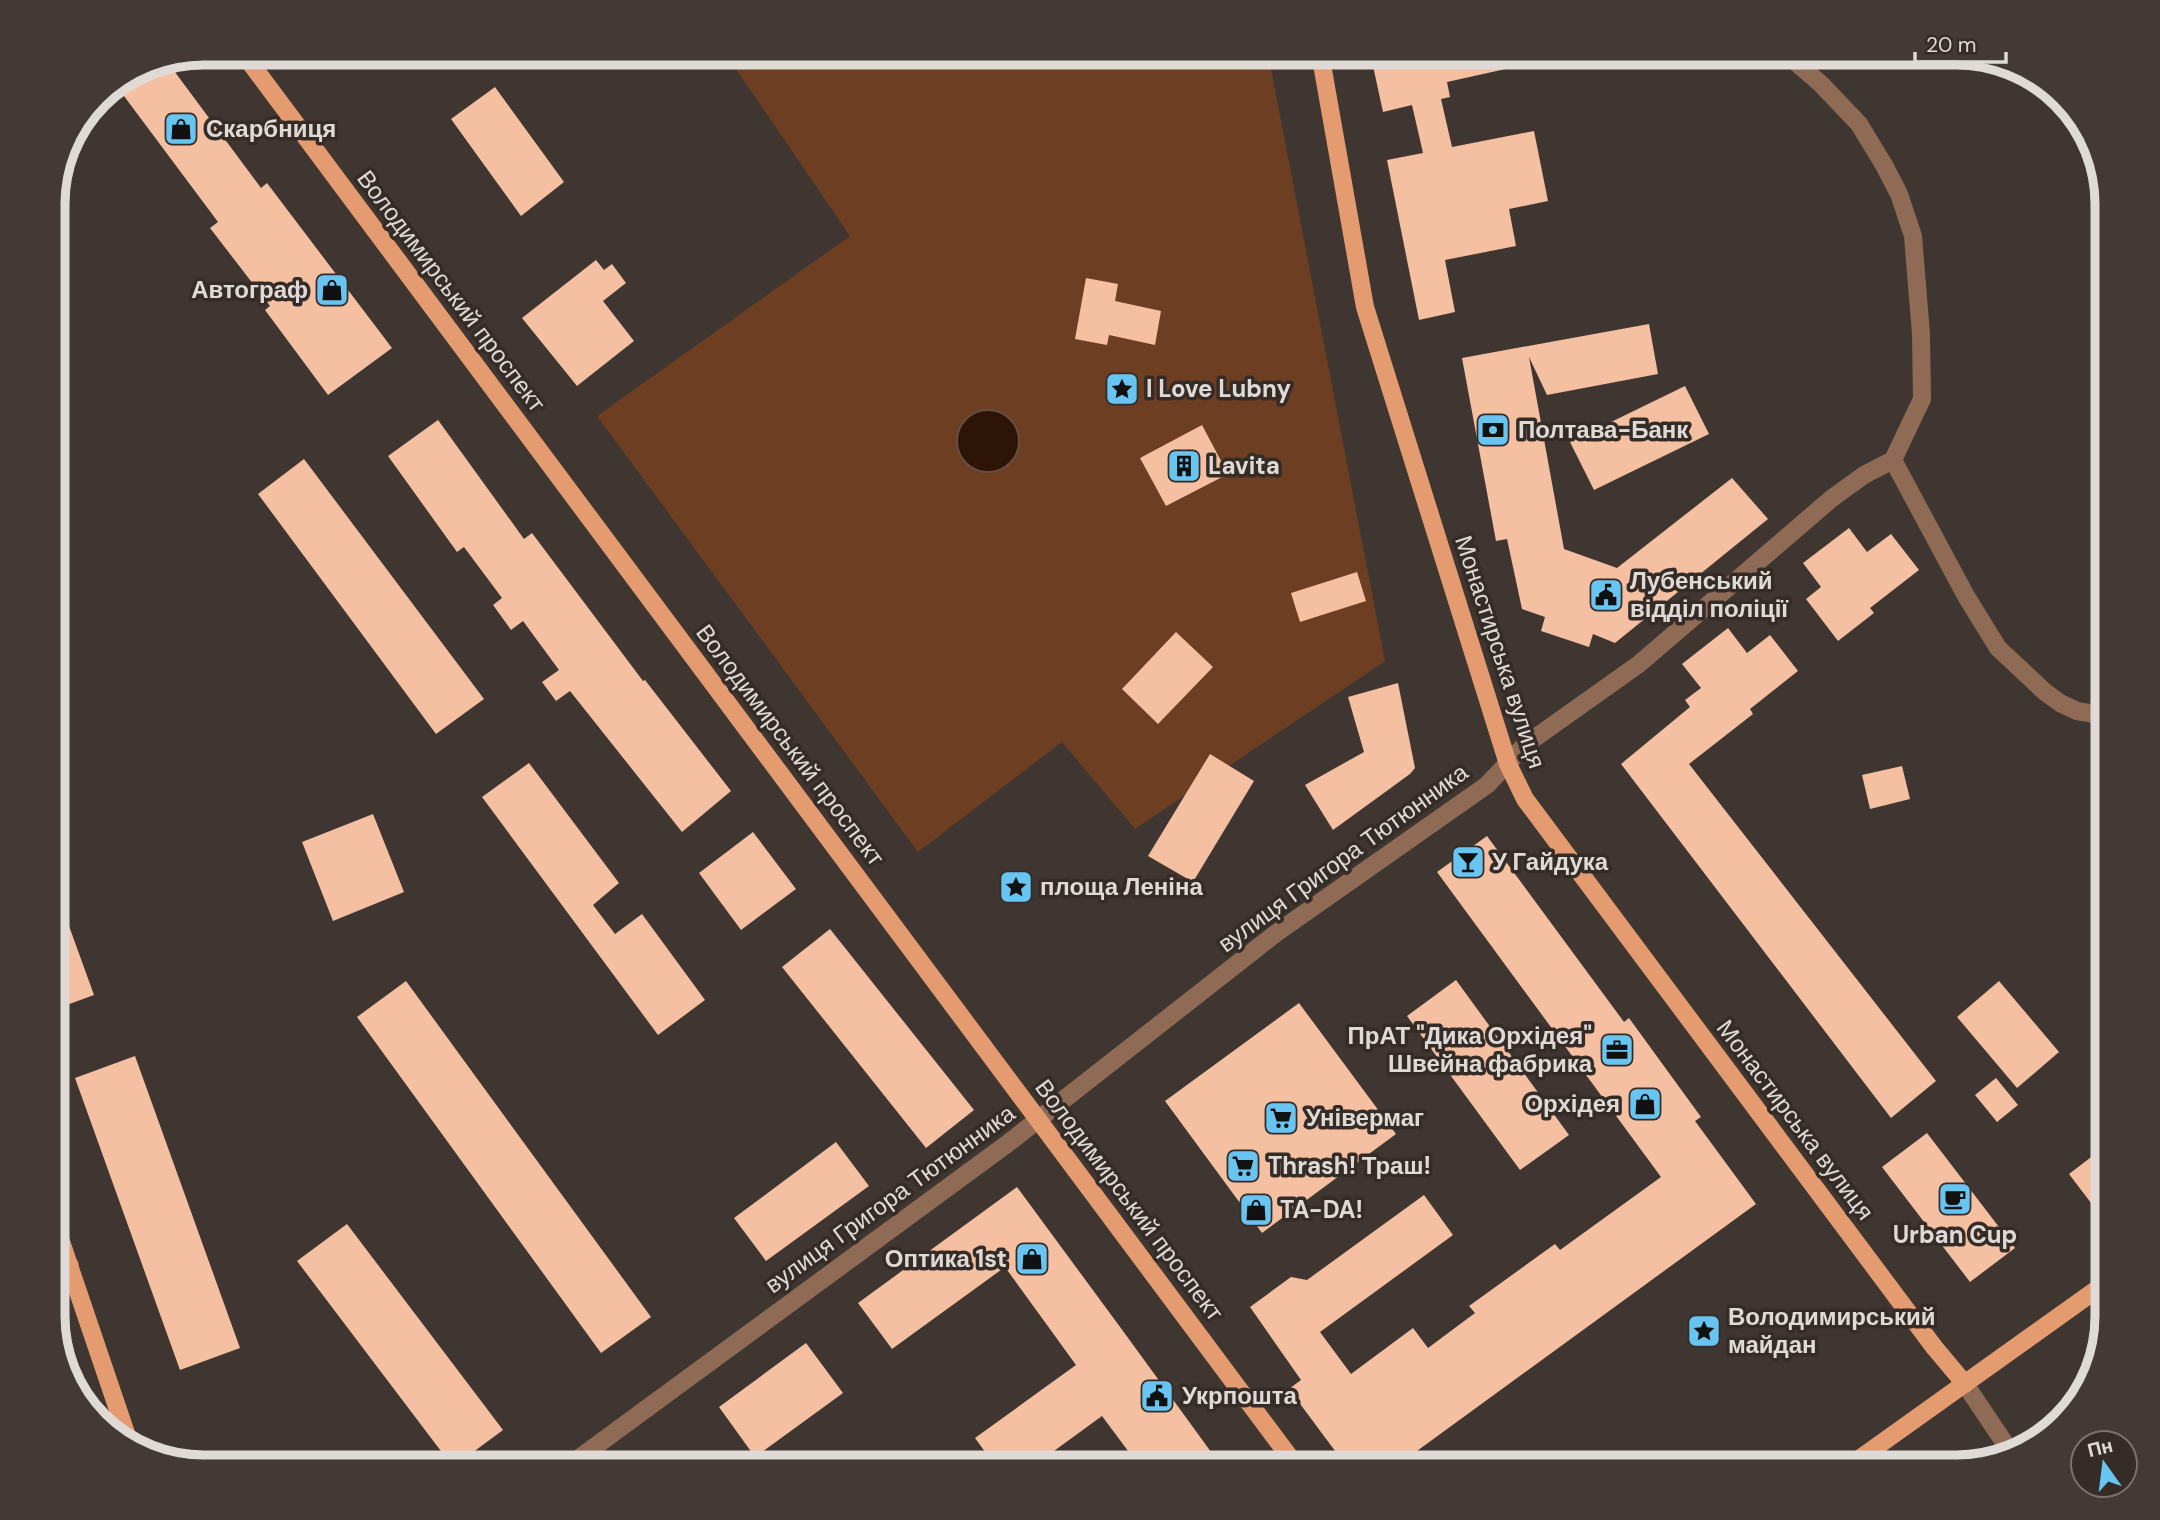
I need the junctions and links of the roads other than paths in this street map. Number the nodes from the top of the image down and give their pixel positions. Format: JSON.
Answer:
{"nodes":[{"id":1,"x":253,"y":65,"type":"edge"},
{"id":2,"x":1322,"y":65,"type":"edge"},
{"id":3,"x":1800,"y":65,"type":"edge"},
{"id":4,"x":1894,"y":460,"type":"junction"},
{"id":5,"x":2095,"y":714,"type":"edge"},
{"id":6,"x":1507,"y":764,"type":"junction"},
{"id":7,"x":1039,"y":1120,"type":"junction"},
{"id":8,"x":65,"y":1278,"type":"edge"},
{"id":9,"x":2095,"y":1291,"type":"edge"},
{"id":10,"x":1965,"y":1384,"type":"junction"},
{"id":11,"x":126,"y":1431,"type":"edge"},
{"id":12,"x":2007,"y":1446,"type":"edge"},
{"id":13,"x":585,"y":1455,"type":"edge"},
{"id":14,"x":1287,"y":1455,"type":"edge"},
{"id":15,"x":1866,"y":1455,"type":"edge"}],
"edges":[{"from":1,"to":7,"type":"main road","name":"Володимирський проспект"},
{"from":2,"to":6,"type":"main road","name":"Монастирська вулиця"},
{"from":3,"to":4,"type":"street"},
{"from":4,"to":5,"type":"street"},
{"from":4,"to":6,"type":"street","name":"вулиця Григора Тютюнника"},
{"from":6,"to":7,"type":"street","name":"вулиця Григора Тютюнника"},
{"from":6,"to":10,"type":"main road","name":"Монастирська вулиця"},
{"from":7,"to":13,"type":"street","name":"вулиця Григора Тютюнника"},
{"from":7,"to":14,"type":"main road","name":"Володимирський проспект"},
{"from":8,"to":11,"type":"main road"},
{"from":9,"to":10,"type":"main road"},
{"from":10,"to":12,"type":"street"},
{"from":10,"to":15,"type":"main road"}]}
